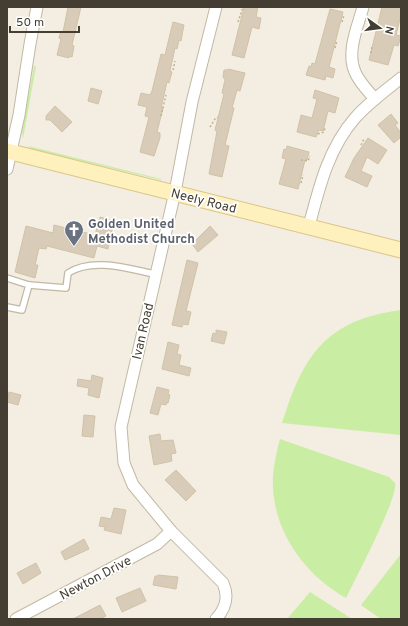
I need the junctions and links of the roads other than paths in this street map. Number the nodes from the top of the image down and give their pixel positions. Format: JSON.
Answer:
{"nodes":[{"id":1,"x":37,"y":7,"type":"edge"},
{"id":2,"x":216,"y":7,"type":"edge"},
{"id":3,"x":363,"y":7,"type":"edge"},
{"id":4,"x":401,"y":78,"type":"edge"},
{"id":5,"x":375,"y":99,"type":"junction"},
{"id":6,"x":9,"y":151,"type":"edge"},
{"id":7,"x":7,"y":169,"type":"edge"},
{"id":8,"x":175,"y":192,"type":"junction"},
{"id":9,"x":309,"y":226,"type":"junction"},
{"id":10,"x":401,"y":250,"type":"edge"},
{"id":11,"x":155,"y":274,"type":"junction"},
{"id":12,"x":7,"y":278,"type":"edge"},
{"id":13,"x":29,"y":285,"type":"junction"},
{"id":14,"x":7,"y":307,"type":"edge"},
{"id":15,"x":171,"y":531,"type":"junction"},
{"id":16,"x":16,"y":619,"type":"edge"},
{"id":17,"x":216,"y":619,"type":"edge"}],
"edges":[{"from":1,"to":6,"type":"street"},
{"from":2,"to":8,"type":"street","name":"Ivan Road"},
{"from":3,"to":5,"type":"street"},
{"from":4,"to":5,"type":"street"},
{"from":5,"to":9,"type":"street"},
{"from":6,"to":7,"type":"street"},
{"from":6,"to":8,"type":"street","name":"Neely Road"},
{"from":8,"to":9,"type":"street","name":"Neely Road"},
{"from":8,"to":11,"type":"street","name":"Ivan Road"},
{"from":9,"to":10,"type":"street","name":"Neely Road"},
{"from":11,"to":13,"type":"lane"},
{"from":11,"to":15,"type":"street","name":"Ivan Road"},
{"from":12,"to":13,"type":"lane"},
{"from":13,"to":14,"type":"lane"},
{"from":15,"to":16,"type":"street","name":"Newton Drive"},
{"from":15,"to":17,"type":"street","name":"Ivan Road"}]}
